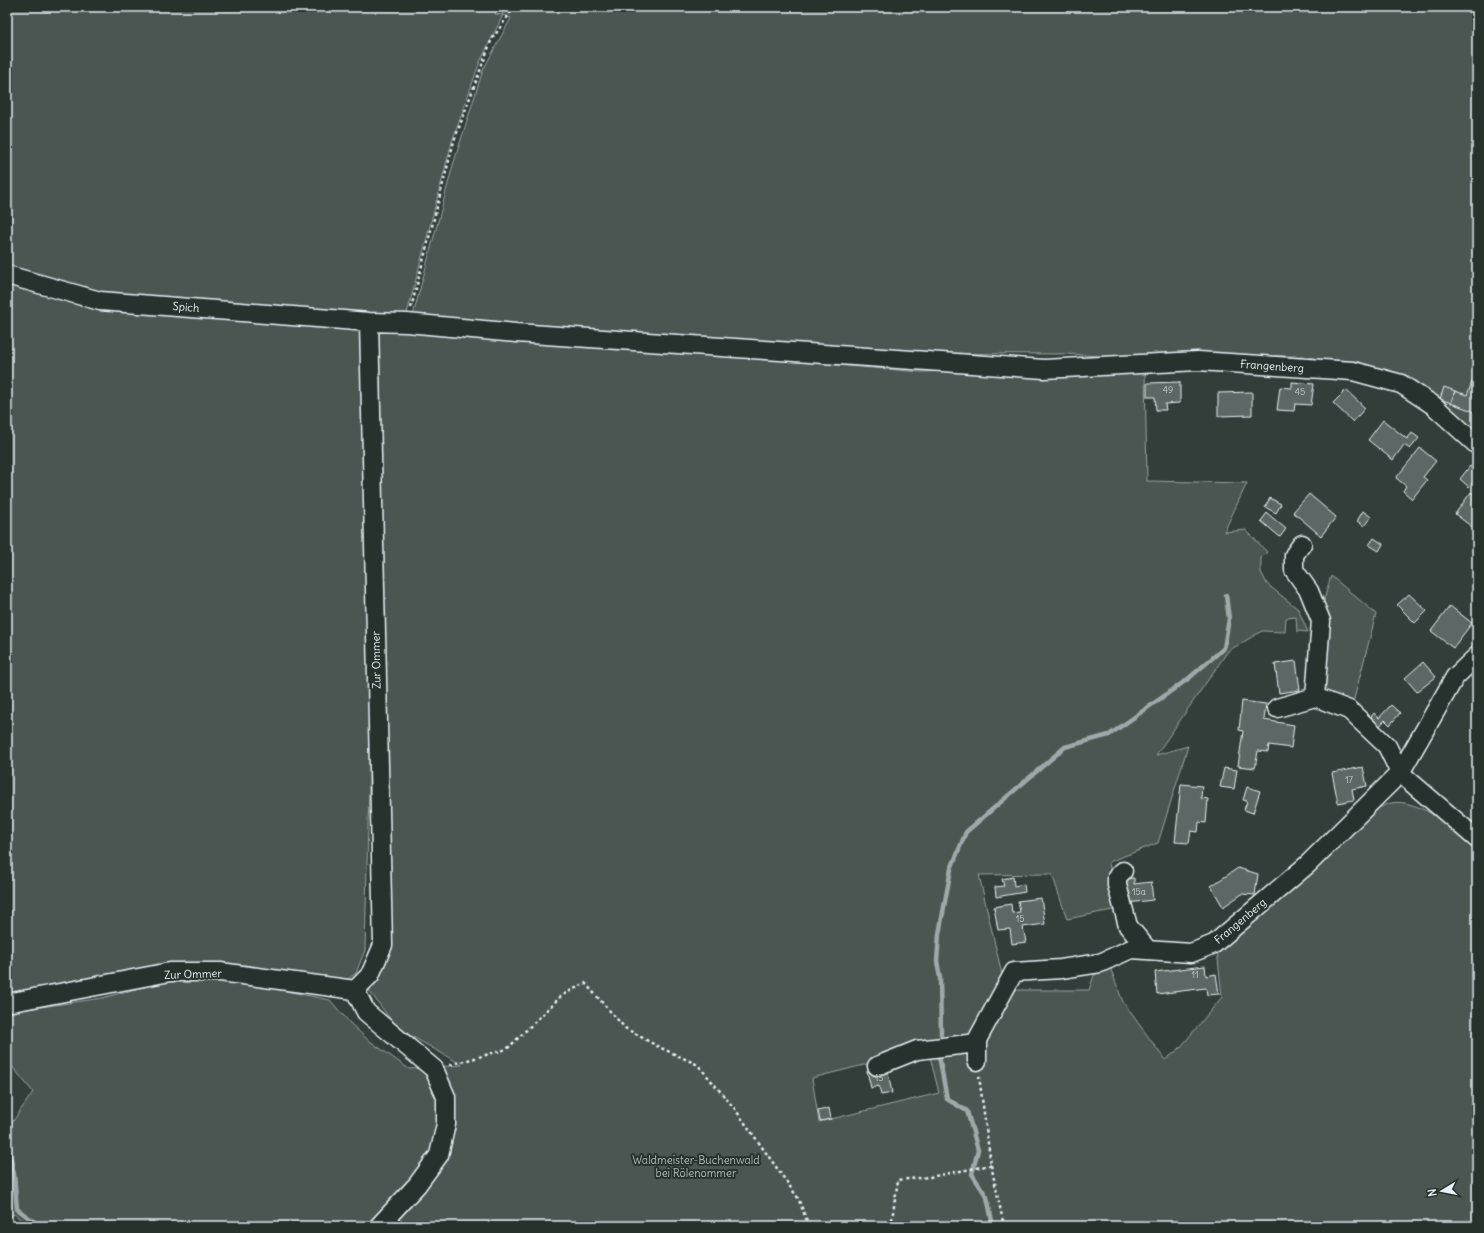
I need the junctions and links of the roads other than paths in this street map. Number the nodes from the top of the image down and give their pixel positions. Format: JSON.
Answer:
{"nodes":[{"id":1,"x":7,"y":275,"type":"edge"},
{"id":2,"x":369,"y":322,"type":"junction"},
{"id":3,"x":408,"y":323,"type":"joint"},
{"id":4,"x":1477,"y":445,"type":"edge"},
{"id":5,"x":1302,"y":544,"type":"dead end"},
{"id":6,"x":1477,"y":656,"type":"edge"},
{"id":7,"x":1315,"y":697,"type":"junction"},
{"id":8,"x":1277,"y":708,"type":"dead end"},
{"id":9,"x":1400,"y":773,"type":"junction"},
{"id":10,"x":1477,"y":839,"type":"edge"},
{"id":11,"x":1123,"y":871,"type":"dead end"},
{"id":12,"x":1148,"y":950,"type":"junction"},
{"id":13,"x":355,"y":990,"type":"junction"},
{"id":14,"x":7,"y":1003,"type":"edge"},
{"id":15,"x":977,"y":1043,"type":"junction"},
{"id":16,"x":977,"y":1061,"type":"road end"},
{"id":17,"x":877,"y":1066,"type":"dead end"},
{"id":18,"x":379,"y":1226,"type":"edge"}],
"edges":[{"from":1,"to":2,"type":"street","name":"Spich"},
{"from":2,"to":3,"type":"street","name":"Spich"},
{"from":2,"to":13,"type":"street","name":"Zur Ommer"},
{"from":3,"to":4,"type":"street","name":"Frangenberg"},
{"from":5,"to":7,"type":"street"},
{"from":6,"to":9,"type":"street","name":"Frangenberg"},
{"from":7,"to":8,"type":"street"},
{"from":7,"to":9,"type":"street"},
{"from":9,"to":10,"type":"street"},
{"from":9,"to":12,"type":"street","name":"Frangenberg"},
{"from":11,"to":12,"type":"street"},
{"from":12,"to":15,"type":"street","name":"Frangenberg"},
{"from":13,"to":14,"type":"street","name":"Zur Ommer"},
{"from":13,"to":18,"type":"street"},
{"from":15,"to":16,"type":"street","name":"Frangenberg"},
{"from":15,"to":17,"type":"street"}]}
